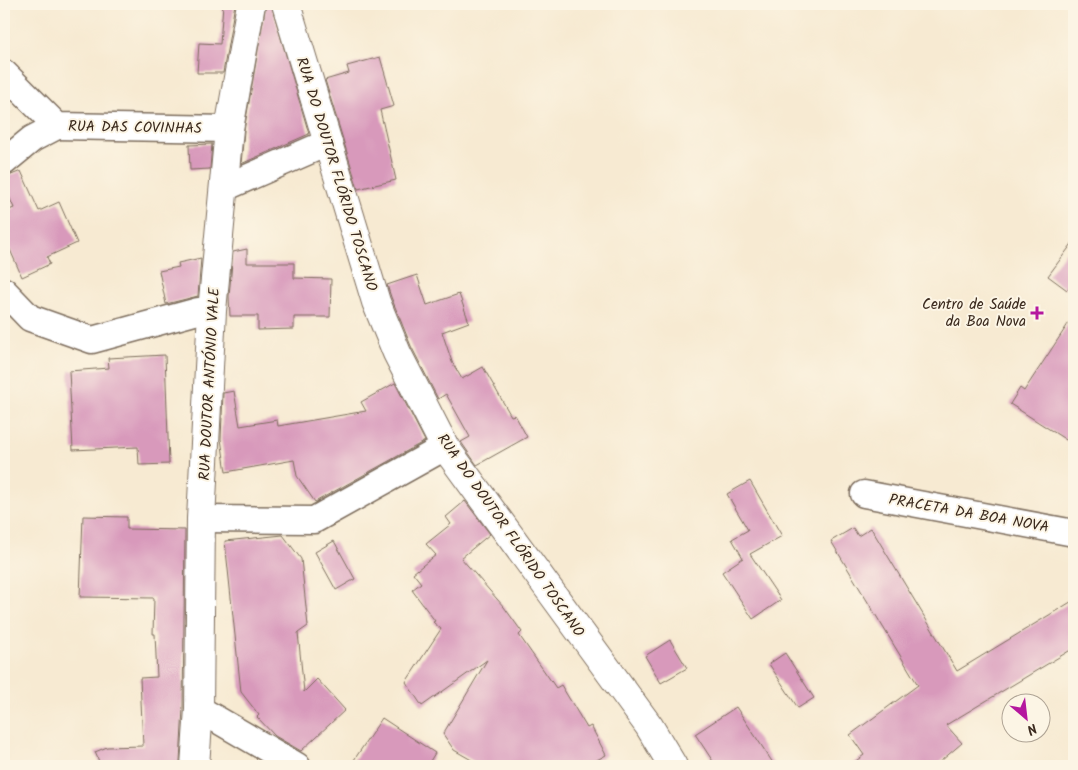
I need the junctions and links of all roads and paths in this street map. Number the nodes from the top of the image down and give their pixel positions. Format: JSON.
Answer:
{"nodes":[{"id":1,"x":251,"y":4,"type":"edge"},
{"id":2,"x":286,"y":4,"type":"edge"},
{"id":3,"x":4,"y":73,"type":"edge"},
{"id":4,"x":57,"y":126,"type":"junction"},
{"id":5,"x":229,"y":130,"type":"junction"},
{"id":6,"x":327,"y":143,"type":"junction"},
{"id":7,"x":4,"y":162,"type":"edge"},
{"id":8,"x":224,"y":188,"type":"junction"},
{"id":9,"x":4,"y":291,"type":"edge"},
{"id":10,"x":212,"y":311,"type":"junction"},
{"id":11,"x":445,"y":447,"type":"junction"},
{"id":12,"x":864,"y":494,"type":"dead end"},
{"id":13,"x":201,"y":519,"type":"junction"},
{"id":14,"x":1074,"y":533,"type":"edge"},
{"id":15,"x":199,"y":709,"type":"junction"},
{"id":16,"x":195,"y":766,"type":"edge"},
{"id":17,"x":297,"y":766,"type":"edge"},
{"id":18,"x":672,"y":766,"type":"edge"}],
"edges":[{"from":1,"to":5,"type":"main road","name":"RUA DOUTOR ANTÓNIO VALE"},
{"from":2,"to":6,"type":"main road","name":"RUA DO DOUTOR FLÓRIDO TOSCANO"},
{"from":3,"to":4,"type":"street","name":"RUA DAS COVINHAS"},
{"from":4,"to":5,"type":"street","name":"RUA DAS COVINHAS"},
{"from":4,"to":7,"type":"street"},
{"from":5,"to":8,"type":"main road","name":"RUA DOUTOR ANTÓNIO VALE"},
{"from":6,"to":8,"type":"street"},
{"from":6,"to":11,"type":"main road","name":"RUA DO DOUTOR FLÓRIDO TOSCANO"},
{"from":8,"to":10,"type":"main road","name":"RUA DOUTOR ANTÓNIO VALE"},
{"from":9,"to":10,"type":"street"},
{"from":10,"to":13,"type":"main road","name":"RUA DOUTOR ANTÓNIO VALE"},
{"from":11,"to":13,"type":"street"},
{"from":11,"to":18,"type":"main road","name":"RUA DO DOUTOR FLÓRIDO TOSCANO"},
{"from":12,"to":14,"type":"street","name":"PRACETA DA BOA NOVA"},
{"from":13,"to":15,"type":"main road","name":"RUA DOUTOR ANTÓNIO VALE"},
{"from":15,"to":16,"type":"main road","name":"RUA DOUTOR ANTÓNIO VALE"},
{"from":15,"to":17,"type":"street"}]}
